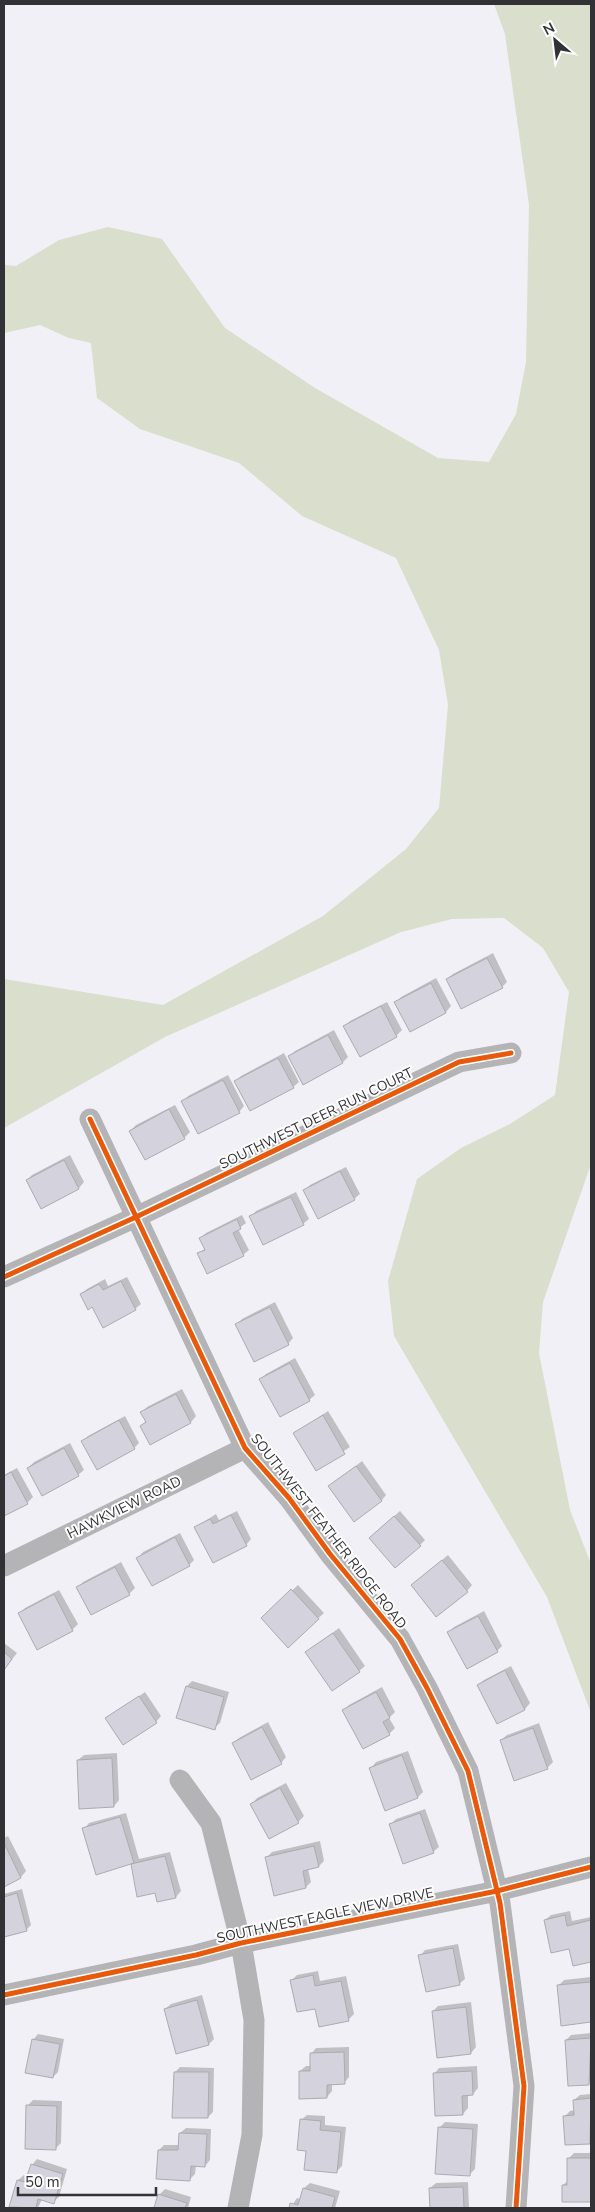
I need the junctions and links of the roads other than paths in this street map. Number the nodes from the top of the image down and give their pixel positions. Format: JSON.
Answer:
{"nodes":[{"id":1,"x":511,"y":1053,"type":"dead end"},
{"id":2,"x":90,"y":1119,"type":"dead end"},
{"id":3,"x":136,"y":1217,"type":"junction"},
{"id":4,"x":4,"y":1277,"type":"edge"},
{"id":5,"x":245,"y":1448,"type":"junction"},
{"id":6,"x":4,"y":1566,"type":"edge"},
{"id":7,"x":180,"y":1780,"type":"dead end"},
{"id":8,"x":591,"y":1867,"type":"edge"},
{"id":9,"x":498,"y":1891,"type":"junction"},
{"id":10,"x":241,"y":1943,"type":"junction"},
{"id":11,"x":4,"y":1995,"type":"edge"},
{"id":12,"x":238,"y":2208,"type":"edge"},
{"id":13,"x":516,"y":2208,"type":"edge"}],
"edges":[{"from":1,"to":3,"type":"street","name":"SOUTHWEST DEER RUN COURT"},
{"from":2,"to":3,"type":"street","name":"SOUTHWEST FEATHER RIDGE ROAD"},
{"from":3,"to":4,"type":"street","name":"SOUTHWEST DEER RUN COURT"},
{"from":3,"to":5,"type":"street","name":"SOUTHWEST FEATHER RIDGE ROAD"},
{"from":5,"to":6,"type":"street","name":"HAWKVIEW ROAD"},
{"from":5,"to":9,"type":"street","name":"SOUTHWEST FEATHER RIDGE ROAD"},
{"from":7,"to":10,"type":"street"},
{"from":8,"to":9,"type":"street","name":"SOUTHWEST EAGLE VIEW DRIVE"},
{"from":9,"to":10,"type":"street","name":"SOUTHWEST EAGLE VIEW DRIVE"},
{"from":9,"to":13,"type":"street","name":"SOUTHWEST FEATHER RIDGE ROAD"},
{"from":10,"to":11,"type":"street","name":"SOUTHWEST EAGLE VIEW DRIVE"},
{"from":10,"to":12,"type":"street"}]}
